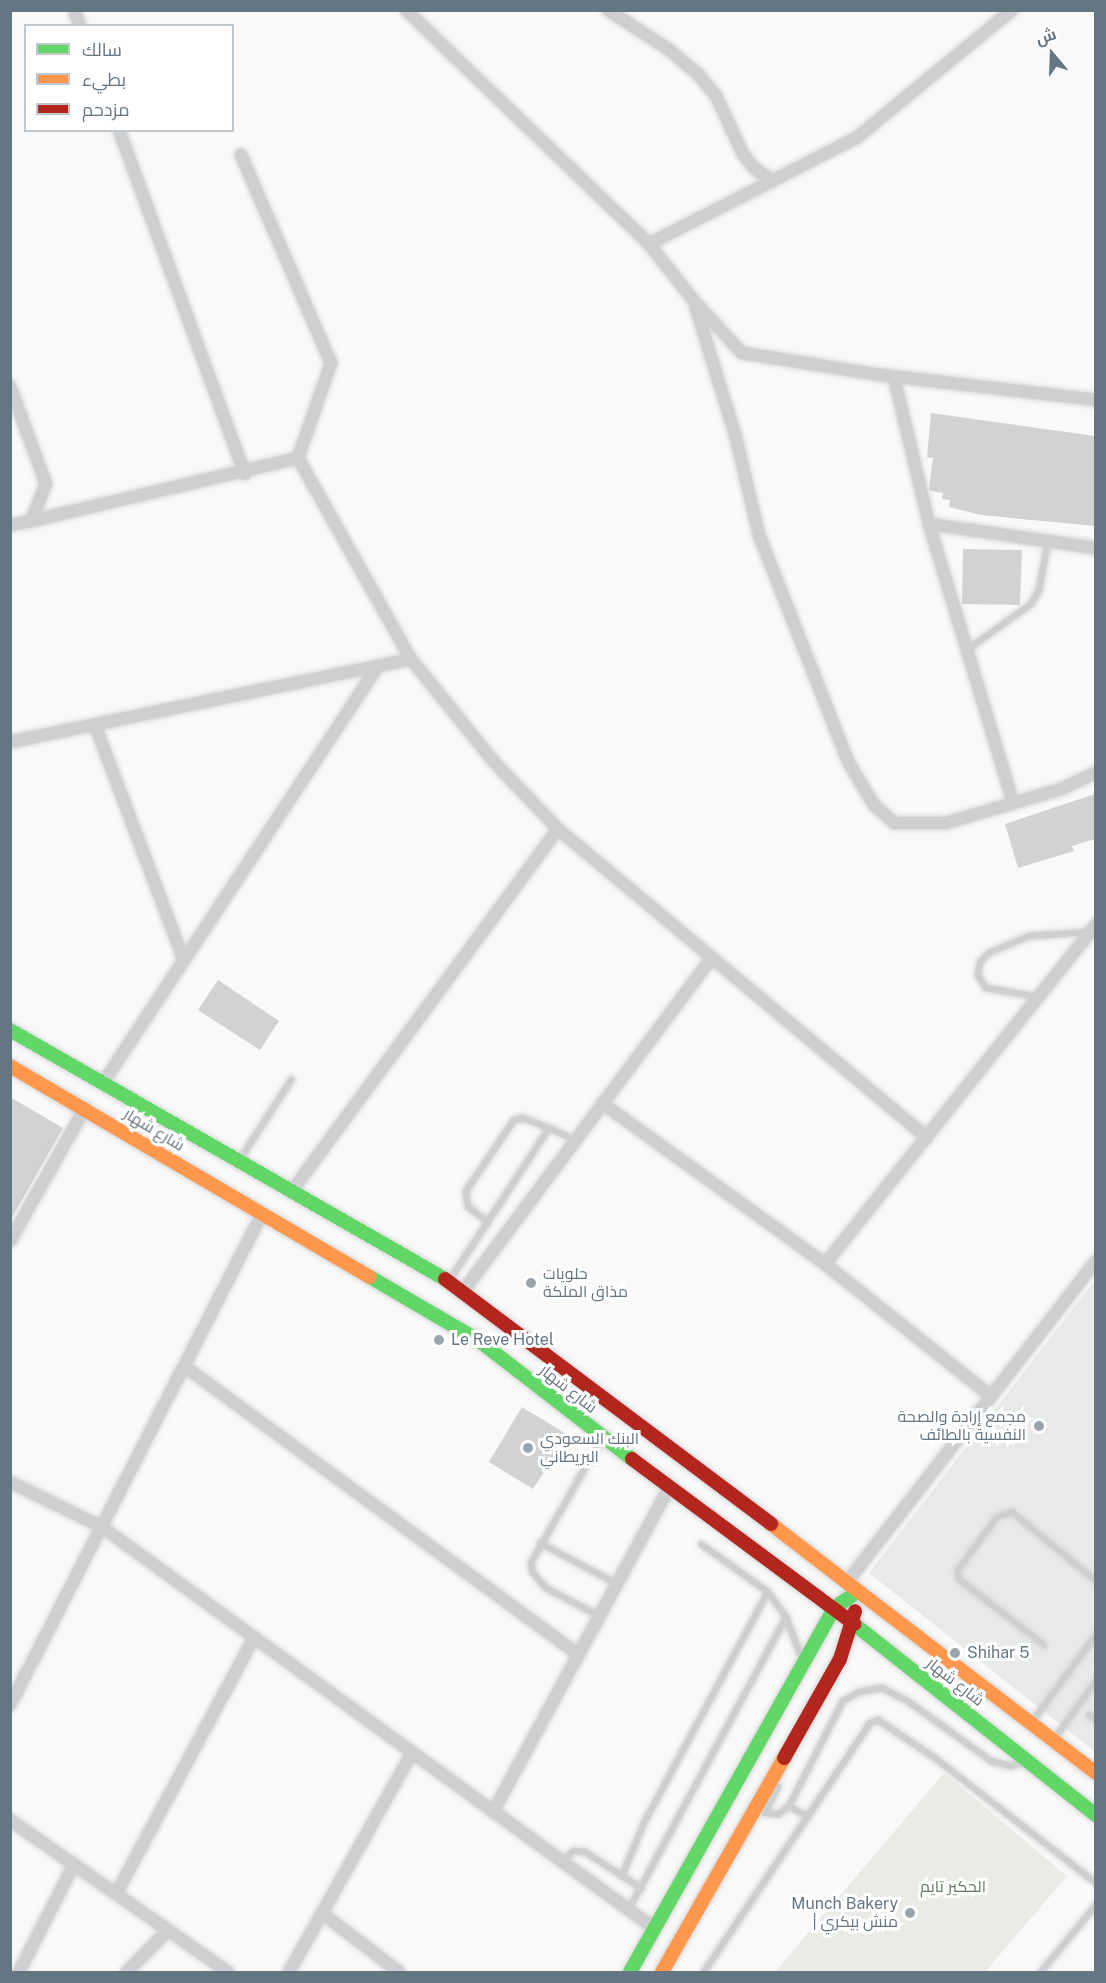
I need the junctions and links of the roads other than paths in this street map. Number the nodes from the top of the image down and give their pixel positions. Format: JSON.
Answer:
{"nodes":[{"id":1,"x":406,"y":10,"type":"edge"},
{"id":2,"x":608,"y":10,"type":"edge"},
{"id":3,"x":1012,"y":10,"type":"edge"},
{"id":4,"x":120,"y":132,"type":"edge"},
{"id":5,"x":241,"y":155,"type":"dead end"},
{"id":6,"x":774,"y":180,"type":"junction"},
{"id":7,"x":650,"y":244,"type":"junction"},
{"id":8,"x":694,"y":301,"type":"junction"},
{"id":9,"x":894,"y":376,"type":"junction"},
{"id":10,"x":10,"y":386,"type":"edge"},
{"id":11,"x":1095,"y":400,"type":"edge"},
{"id":12,"x":298,"y":458,"type":"junction"},
{"id":13,"x":245,"y":474,"type":"junction"},
{"id":14,"x":30,"y":521,"type":"junction"},
{"id":15,"x":929,"y":524,"type":"junction"},
{"id":16,"x":10,"y":525,"type":"edge"},
{"id":17,"x":1048,"y":541,"type":"junction"},
{"id":18,"x":1095,"y":548,"type":"edge"},
{"id":19,"x":967,"y":651,"type":"junction"},
{"id":20,"x":411,"y":659,"type":"junction"},
{"id":21,"x":377,"y":668,"type":"junction"},
{"id":22,"x":95,"y":725,"type":"junction"},
{"id":23,"x":10,"y":742,"type":"edge"},
{"id":24,"x":1095,"y":773,"type":"edge"},
{"id":25,"x":1013,"y":803,"type":"junction"},
{"id":26,"x":558,"y":829,"type":"junction"},
{"id":27,"x":1093,"y":928,"type":"edge"},
{"id":28,"x":711,"y":958,"type":"junction"},
{"id":29,"x":184,"y":960,"type":"junction"},
{"id":30,"x":1038,"y":997,"type":"junction"},
{"id":31,"x":10,"y":1030,"type":"edge"},
{"id":32,"x":10,"y":1066,"type":"edge"},
{"id":33,"x":291,"y":1080,"type":"dead end"},
{"id":34,"x":103,"y":1083,"type":"junction"},
{"id":35,"x":602,"y":1103,"type":"junction"},
{"id":36,"x":85,"y":1108,"type":"junction"},
{"id":37,"x":549,"y":1128,"type":"junction"},
{"id":38,"x":927,"y":1137,"type":"junction"},
{"id":39,"x":575,"y":1140,"type":"junction"},
{"id":40,"x":239,"y":1161,"type":"junction"},
{"id":41,"x":292,"y":1191,"type":"junction"},
{"id":42,"x":262,"y":1214,"type":"junction"},
{"id":43,"x":488,"y":1222,"type":"junction"},
{"id":44,"x":10,"y":1241,"type":"edge"},
{"id":45,"x":1095,"y":1261,"type":"edge"},
{"id":46,"x":825,"y":1264,"type":"junction"},
{"id":47,"x":449,"y":1281,"type":"junction"},
{"id":48,"x":464,"y":1290,"type":"junction"},
{"id":49,"x":184,"y":1366,"type":"junction"},
{"id":50,"x":991,"y":1396,"type":"junction"},
{"id":51,"x":603,"y":1437,"type":"junction"},
{"id":52,"x":10,"y":1482,"type":"edge"},
{"id":53,"x":669,"y":1488,"type":"junction"},
{"id":54,"x":102,"y":1527,"type":"junction"},
{"id":55,"x":540,"y":1543,"type":"junction"},
{"id":56,"x":700,"y":1544,"type":"dead end"},
{"id":57,"x":1095,"y":1581,"type":"edge"},
{"id":58,"x":617,"y":1584,"type":"junction"},
{"id":59,"x":852,"y":1586,"type":"junction"},
{"id":60,"x":768,"y":1593,"type":"junction"},
{"id":61,"x":834,"y":1608,"type":"junction"},
{"id":62,"x":599,"y":1616,"type":"junction"},
{"id":63,"x":786,"y":1617,"type":"junction"},
{"id":64,"x":854,"y":1624,"type":"junction"},
{"id":65,"x":1095,"y":1635,"type":"edge"},
{"id":66,"x":254,"y":1638,"type":"junction"},
{"id":67,"x":1044,"y":1645,"type":"dead end"},
{"id":68,"x":578,"y":1654,"type":"junction"},
{"id":69,"x":840,"y":1659,"type":"junction"},
{"id":70,"x":803,"y":1663,"type":"junction"},
{"id":71,"x":1095,"y":1682,"type":"edge"},
{"id":72,"x":14,"y":1690,"type":"edge"},
{"id":73,"x":10,"y":1705,"type":"edge"},
{"id":74,"x":1089,"y":1714,"type":"dead end"},
{"id":75,"x":1095,"y":1720,"type":"edge"},
{"id":76,"x":1031,"y":1723,"type":"junction"},
{"id":77,"x":1053,"y":1740,"type":"junction"},
{"id":78,"x":412,"y":1753,"type":"junction"},
{"id":79,"x":1030,"y":1762,"type":"junction"},
{"id":80,"x":1095,"y":1773,"type":"edge"},
{"id":81,"x":789,"y":1806,"type":"junction"},
{"id":82,"x":493,"y":1812,"type":"junction"},
{"id":83,"x":1095,"y":1815,"type":"edge"},
{"id":84,"x":808,"y":1817,"type":"junction"},
{"id":85,"x":10,"y":1820,"type":"edge"},
{"id":86,"x":561,"y":1861,"type":"junction"},
{"id":87,"x":74,"y":1864,"type":"junction"},
{"id":88,"x":622,"y":1876,"type":"junction"},
{"id":89,"x":1095,"y":1883,"type":"edge"},
{"id":90,"x":640,"y":1888,"type":"junction"},
{"id":91,"x":116,"y":1894,"type":"junction"},
{"id":92,"x":1095,"y":1905,"type":"edge"},
{"id":93,"x":629,"y":1910,"type":"junction"},
{"id":94,"x":323,"y":1914,"type":"junction"},
{"id":95,"x":654,"y":1928,"type":"junction"},
{"id":96,"x":168,"y":1930,"type":"junction"},
{"id":97,"x":19,"y":1972,"type":"edge"},
{"id":98,"x":127,"y":1972,"type":"edge"},
{"id":99,"x":228,"y":1972,"type":"edge"},
{"id":100,"x":289,"y":1972,"type":"edge"},
{"id":101,"x":399,"y":1972,"type":"edge"},
{"id":102,"x":630,"y":1972,"type":"edge"},
{"id":103,"x":662,"y":1972,"type":"edge"},
{"id":104,"x":704,"y":1972,"type":"edge"},
{"id":105,"x":1041,"y":1972,"type":"edge"}],
"edges":[{"from":1,"to":7,"type":"street"},
{"from":2,"to":6,"type":"street"},
{"from":3,"to":6,"type":"street"},
{"from":4,"to":13,"type":"street"},
{"from":5,"to":12,"type":"street"},
{"from":6,"to":7,"type":"street"},
{"from":7,"to":8,"type":"street"},
{"from":8,"to":9,"type":"street"},
{"from":8,"to":25,"type":"street"},
{"from":9,"to":11,"type":"street"},
{"from":9,"to":15,"type":"street"},
{"from":10,"to":14,"type":"street"},
{"from":12,"to":13,"type":"street"},
{"from":12,"to":20,"type":"street"},
{"from":13,"to":14,"type":"street"},
{"from":14,"to":16,"type":"street"},
{"from":15,"to":17,"type":"street"},
{"from":15,"to":19,"type":"street"},
{"from":17,"to":18,"type":"street"},
{"from":17,"to":19,"type":"lane"},
{"from":19,"to":25,"type":"street"},
{"from":20,"to":21,"type":"street"},
{"from":20,"to":26,"type":"street"},
{"from":21,"to":22,"type":"street"},
{"from":21,"to":29,"type":"street"},
{"from":22,"to":23,"type":"street"},
{"from":22,"to":29,"type":"street"},
{"from":24,"to":25,"type":"street"},
{"from":26,"to":28,"type":"street"},
{"from":26,"to":41,"type":"street"},
{"from":27,"to":30,"type":"street"},
{"from":27,"to":30,"type":"lane"},
{"from":28,"to":35,"type":"street"},
{"from":28,"to":38,"type":"street"},
{"from":29,"to":34,"type":"street"},
{"from":30,"to":38,"type":"street"},
{"from":31,"to":34,"type":"main road","name":"شارع شهار"},
{"from":32,"to":36,"type":"main road","name":"شارع شهار"},
{"from":33,"to":40,"type":"lane"},
{"from":34,"to":40,"type":"main road","name":"شارع شهار"},
{"from":35,"to":39,"type":"street"},
{"from":35,"to":46,"type":"street"},
{"from":36,"to":42,"type":"main road","name":"شارع شهار"},
{"from":36,"to":44,"type":"street"},
{"from":37,"to":39,"type":"lane"},
{"from":37,"to":43,"type":"lane"},
{"from":37,"to":43,"type":"lane"},
{"from":38,"to":46,"type":"street"},
{"from":39,"to":48,"type":"street"},
{"from":40,"to":41,"type":"main road","name":"شارع شهار"},
{"from":41,"to":47,"type":"main road","name":"شارع شهار"},
{"from":42,"to":49,"type":"street"},
{"from":42,"to":51,"type":"main road","name":"شارع شهار"},
{"from":43,"to":47,"type":"lane"},
{"from":45,"to":50,"type":"street"},
{"from":46,"to":50,"type":"street"},
{"from":47,"to":48,"type":"main road","name":"شارع شهار"},
{"from":48,"to":59,"type":"main road","name":"شارع شهار"},
{"from":49,"to":54,"type":"street"},
{"from":49,"to":68,"type":"street"},
{"from":50,"to":59,"type":"street"},
{"from":51,"to":53,"type":"main road","name":"شارع شهار"},
{"from":51,"to":55,"type":"lane"},
{"from":52,"to":54,"type":"street"},
{"from":53,"to":58,"type":"street"},
{"from":53,"to":61,"type":"main road","name":"شارع شهار"},
{"from":54,"to":66,"type":"street"},
{"from":54,"to":72,"type":"street"},
{"from":55,"to":58,"type":"lane"},
{"from":55,"to":62,"type":"lane"},
{"from":56,"to":60,"type":"lane"},
{"from":57,"to":67,"type":"lane"},
{"from":58,"to":62,"type":"street"},
{"from":59,"to":61,"type":"main road"},
{"from":59,"to":64,"type":"main road"},
{"from":59,"to":76,"type":"main road","name":"شارع شهار"},
{"from":60,"to":63,"type":"lane"},
{"from":60,"to":88,"type":"lane"},
{"from":61,"to":64,"type":"main road","name":"شارع شهار"},
{"from":61,"to":70,"type":"main road"},
{"from":62,"to":68,"type":"street"},
{"from":63,"to":70,"type":"lane"},
{"from":63,"to":90,"type":"lane"},
{"from":64,"to":69,"type":"main road"},
{"from":64,"to":79,"type":"main road","name":"شارع شهار"},
{"from":65,"to":76,"type":"lane"},
{"from":66,"to":78,"type":"street"},
{"from":66,"to":91,"type":"street"},
{"from":68,"to":82,"type":"street"},
{"from":69,"to":81,"type":"lane"},
{"from":69,"to":103,"type":"main road"},
{"from":70,"to":95,"type":"main road"},
{"from":71,"to":77,"type":"lane"},
{"from":72,"to":73,"type":"street"},
{"from":74,"to":75,"type":"lane"},
{"from":76,"to":77,"type":"main road","name":"شارع شهار"},
{"from":77,"to":80,"type":"main road","name":"شارع شهار"},
{"from":78,"to":82,"type":"street"},
{"from":78,"to":94,"type":"street"},
{"from":79,"to":81,"type":"lane"},
{"from":79,"to":83,"type":"main road","name":"شارع شهار"},
{"from":81,"to":84,"type":"lane"},
{"from":82,"to":86,"type":"street"},
{"from":84,"to":89,"type":"lane"},
{"from":84,"to":104,"type":"lane"},
{"from":85,"to":87,"type":"street"},
{"from":86,"to":88,"type":"lane"},
{"from":86,"to":93,"type":"street"},
{"from":87,"to":91,"type":"street"},
{"from":87,"to":97,"type":"street"},
{"from":88,"to":90,"type":"lane"},
{"from":90,"to":93,"type":"lane"},
{"from":91,"to":96,"type":"street"},
{"from":92,"to":105,"type":"lane"},
{"from":93,"to":95,"type":"street"},
{"from":94,"to":100,"type":"street"},
{"from":94,"to":101,"type":"street"},
{"from":95,"to":102,"type":"main road"},
{"from":96,"to":98,"type":"street"},
{"from":96,"to":99,"type":"street"}]}
